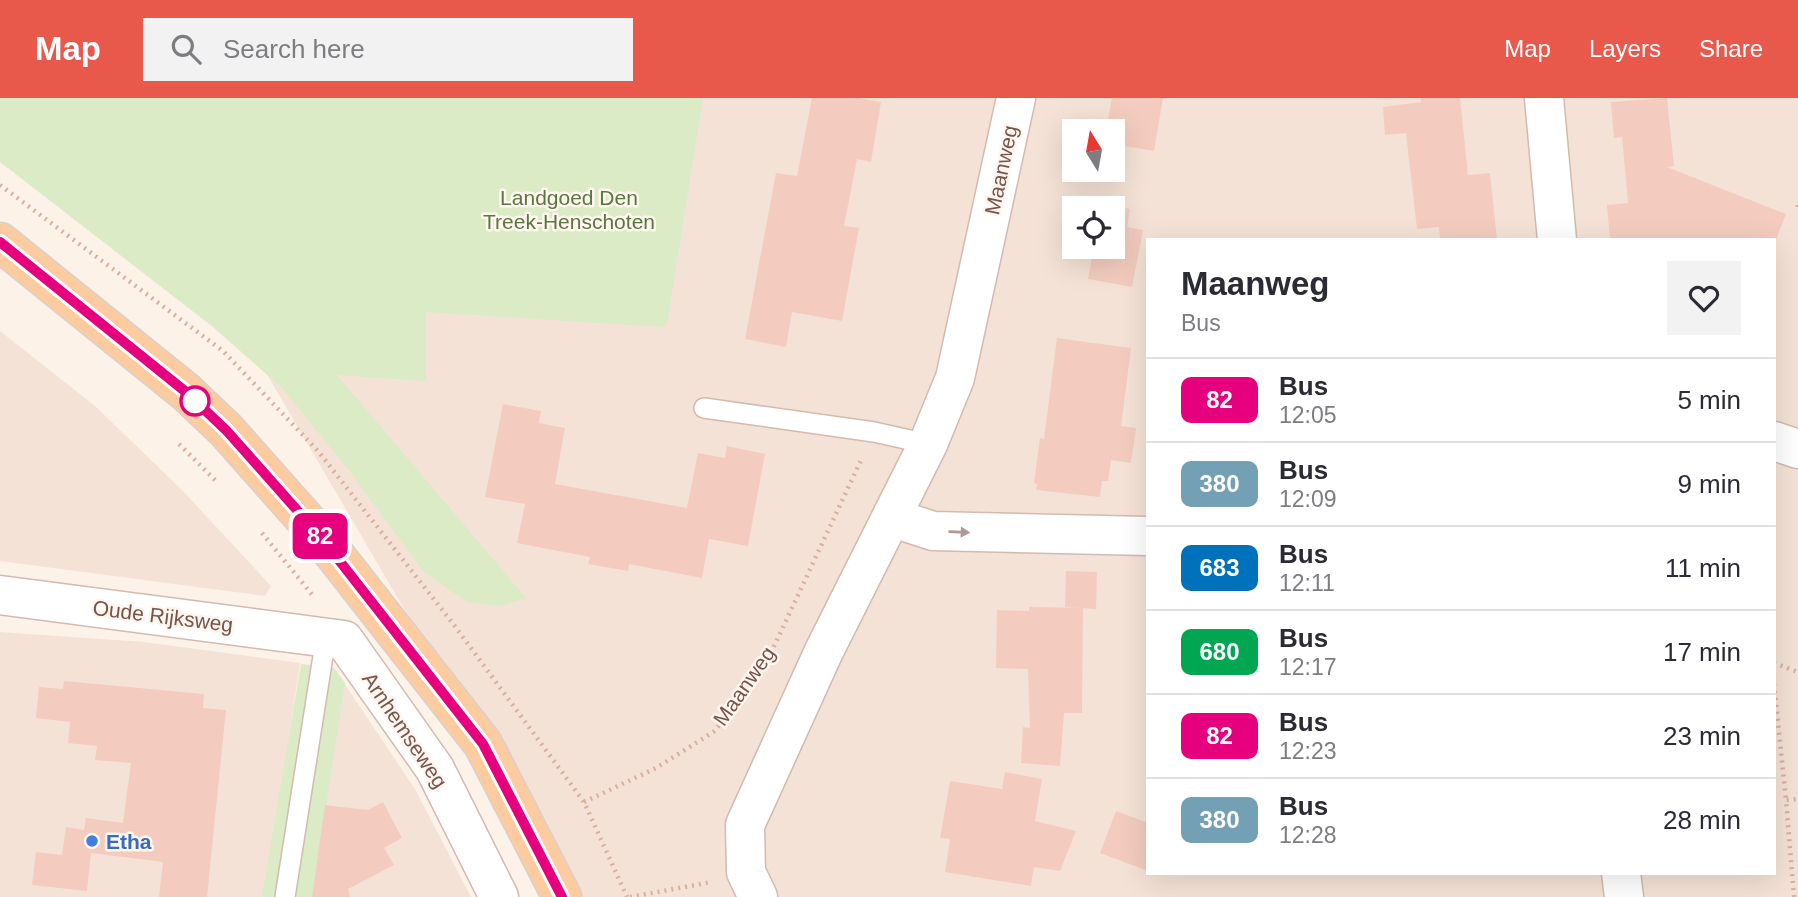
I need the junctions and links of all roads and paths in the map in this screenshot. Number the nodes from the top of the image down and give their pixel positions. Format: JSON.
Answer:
{"nodes":[{"id":1,"x":1016,"y":98,"type":"edge"},
{"id":2,"x":1544,"y":98,"type":"edge"},
{"id":3,"x":1798,"y":205,"type":"edge"},
{"id":4,"x":1798,"y":212,"type":"edge"},
{"id":5,"x":1557,"y":238,"type":"edge"},
{"id":6,"x":0,"y":242,"type":"edge"},
{"id":7,"x":704,"y":408,"type":"dead end"},
{"id":8,"x":874,"y":432,"type":"junction"},
{"id":9,"x":1776,"y":442,"type":"edge"},
{"id":10,"x":179,"y":444,"type":"dead end"},
{"id":11,"x":928,"y":444,"type":"junction"},
{"id":12,"x":1798,"y":449,"type":"edge"},
{"id":13,"x":224,"y":490,"type":"dead end"},
{"id":14,"x":893,"y":518,"type":"junction"},
{"id":15,"x":257,"y":527,"type":"dead end"},
{"id":16,"x":1146,"y":536,"type":"edge"},
{"id":17,"x":0,"y":595,"type":"edge"},
{"id":18,"x":335,"y":639,"type":"junction"},
{"id":19,"x":1776,"y":664,"type":"edge"},
{"id":20,"x":1798,"y":672,"type":"edge"},
{"id":21,"x":1776,"y":703,"type":"edge"},
{"id":22,"x":1798,"y":799,"type":"edge"},
{"id":23,"x":1786,"y":800,"type":"junction"},
{"id":24,"x":584,"y":803,"type":"dead end"},
{"id":25,"x":749,"y":874,"type":"edge"},
{"id":26,"x":1621,"y":875,"type":"edge"},
{"id":27,"x":622,"y":883,"type":"dead end"},
{"id":28,"x":285,"y":897,"type":"edge"},
{"id":29,"x":499,"y":897,"type":"edge"},
{"id":30,"x":562,"y":897,"type":"edge"},
{"id":31,"x":629,"y":897,"type":"edge"},
{"id":32,"x":1624,"y":897,"type":"edge"},
{"id":33,"x":1794,"y":897,"type":"edge"}],
"edges":[{"from":1,"to":11,"type":"street","name":"Maanweg"},
{"from":2,"to":5,"type":"street"},
{"from":3,"to":4,"type":"path"},
{"from":6,"to":30,"type":"main road"},
{"from":7,"to":8,"type":"lane"},
{"from":8,"to":11,"type":"lane"},
{"from":8,"to":24,"type":"path","name":"Maanweg"},
{"from":9,"to":12,"type":"street"},
{"from":10,"to":13,"type":"path"},
{"from":11,"to":14,"type":"street","name":"Maanweg"},
{"from":14,"to":16,"type":"street","one_way":true},
{"from":14,"to":25,"type":"street","name":"Maanweg"},
{"from":15,"to":18,"type":"path"},
{"from":17,"to":18,"type":"street","name":"Oude Rijksweg"},
{"from":18,"to":28,"type":"lane"},
{"from":18,"to":29,"type":"street","name":"Arnhemseweg"},
{"from":19,"to":20,"type":"path"},
{"from":21,"to":23,"type":"path"},
{"from":22,"to":23,"type":"path"},
{"from":23,"to":33,"type":"path"},
{"from":25,"to":31,"type":"path"},
{"from":26,"to":32,"type":"street"},
{"from":27,"to":31,"type":"path"}]}
